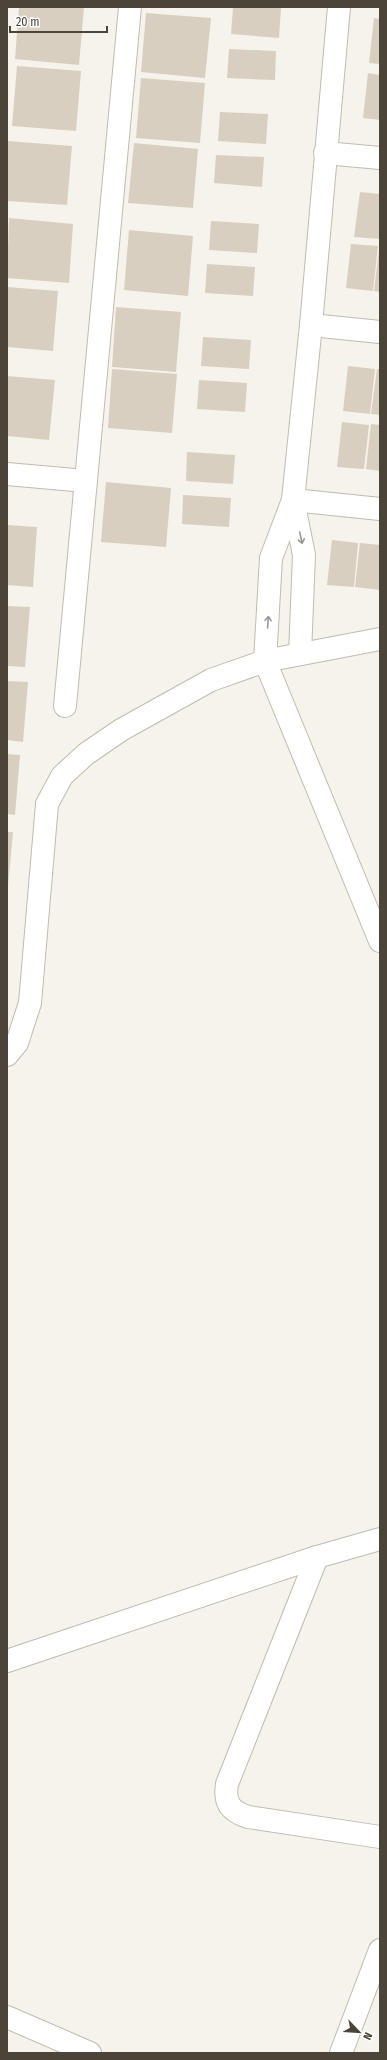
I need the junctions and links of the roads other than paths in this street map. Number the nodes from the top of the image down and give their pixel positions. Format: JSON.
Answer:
{"nodes":[{"id":1,"x":130,"y":7,"type":"edge"},
{"id":2,"x":339,"y":7,"type":"edge"},
{"id":3,"x":326,"y":153,"type":"junction"},
{"id":4,"x":380,"y":158,"type":"edge"},
{"id":5,"x":311,"y":325,"type":"junction"},
{"id":6,"x":380,"y":332,"type":"edge"},
{"id":7,"x":7,"y":474,"type":"edge"},
{"id":8,"x":86,"y":481,"type":"junction"},
{"id":9,"x":293,"y":500,"type":"junction"},
{"id":10,"x":380,"y":509,"type":"edge"},
{"id":11,"x":380,"y":639,"type":"edge"},
{"id":12,"x":300,"y":654,"type":"junction"},
{"id":13,"x":265,"y":661,"type":"junction"},
{"id":14,"x":64,"y":706,"type":"dead end"},
{"id":15,"x":380,"y":941,"type":"edge"},
{"id":16,"x":7,"y":1055,"type":"edge"},
{"id":17,"x":380,"y":1539,"type":"edge"},
{"id":18,"x":317,"y":1557,"type":"junction"},
{"id":19,"x":7,"y":1661,"type":"edge"},
{"id":20,"x":380,"y":1837,"type":"edge"},
{"id":21,"x":380,"y":1950,"type":"edge"},
{"id":22,"x":7,"y":2017,"type":"edge"},
{"id":23,"x":90,"y":2053,"type":"edge"},
{"id":24,"x":341,"y":2053,"type":"edge"}],
"edges":[{"from":1,"to":8,"type":"street"},
{"from":2,"to":3,"type":"street"},
{"from":3,"to":4,"type":"street"},
{"from":3,"to":5,"type":"street"},
{"from":5,"to":6,"type":"street"},
{"from":5,"to":9,"type":"street"},
{"from":7,"to":8,"type":"street"},
{"from":8,"to":14,"type":"street"},
{"from":9,"to":10,"type":"street"},
{"from":9,"to":12,"type":"street","one_way":true},
{"from":13,"to":9,"type":"street","one_way":true},
{"from":11,"to":12,"type":"street"},
{"from":12,"to":13,"type":"street"},
{"from":13,"to":15,"type":"street"},
{"from":13,"to":16,"type":"street"},
{"from":17,"to":18,"type":"street"},
{"from":18,"to":19,"type":"street"},
{"from":18,"to":20,"type":"street"},
{"from":21,"to":24,"type":"street"},
{"from":22,"to":23,"type":"street"}]}
